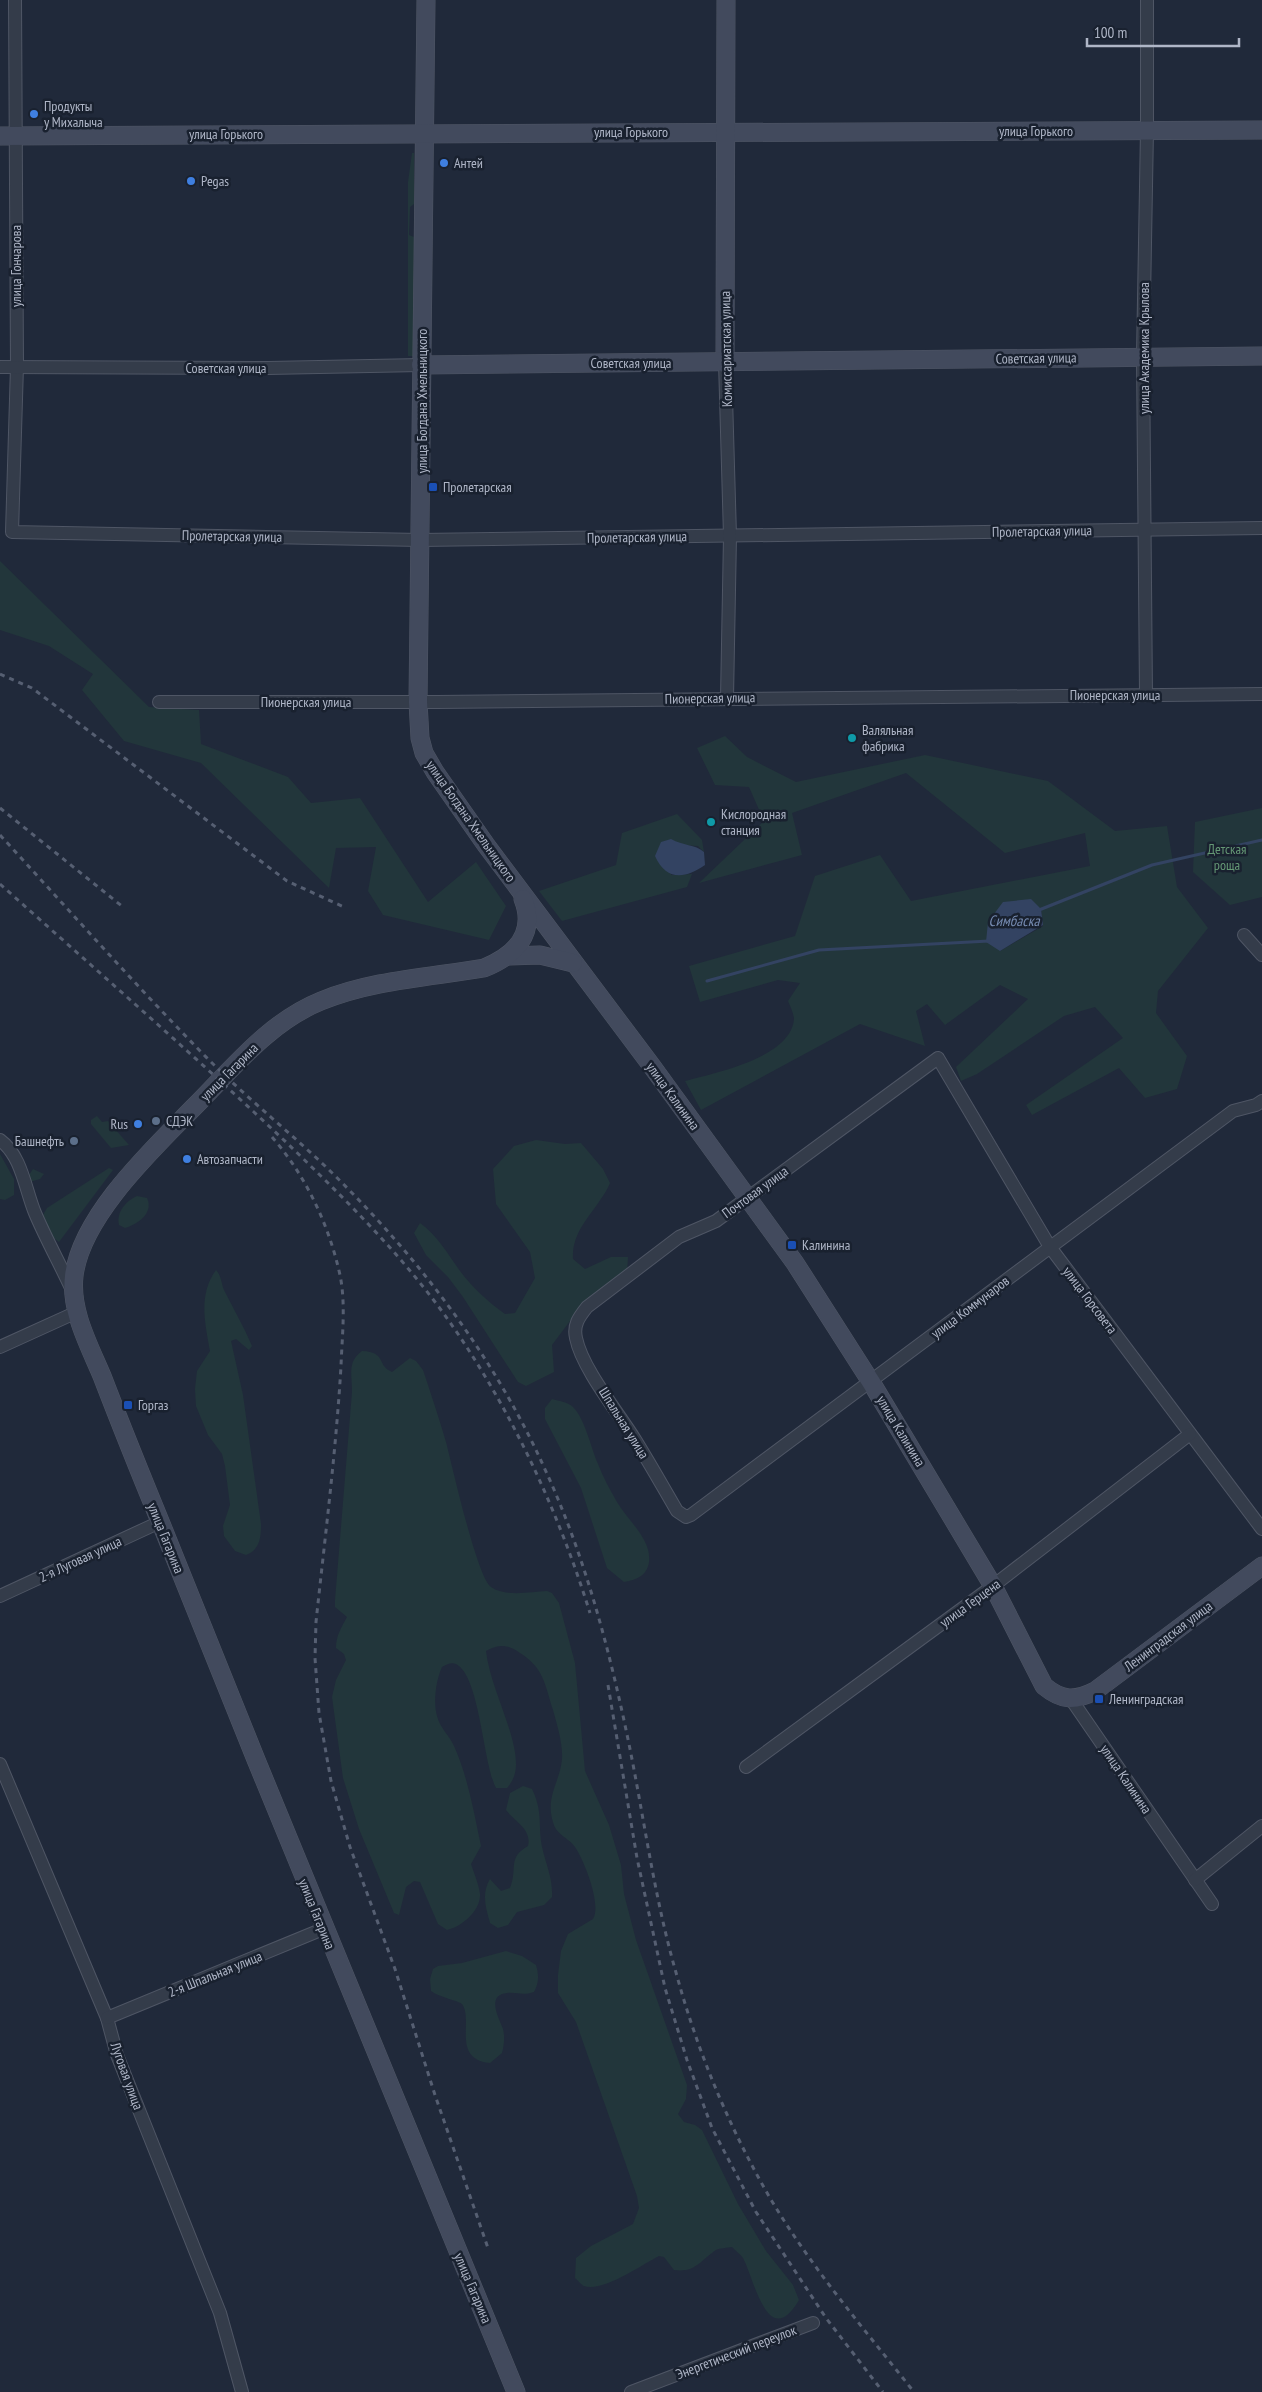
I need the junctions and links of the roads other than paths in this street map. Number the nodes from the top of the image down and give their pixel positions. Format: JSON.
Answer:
{"nodes":[{"id":1,"x":15,"y":0,"type":"edge"},
{"id":2,"x":426,"y":0,"type":"edge"},
{"id":3,"x":726,"y":0,"type":"edge"},
{"id":4,"x":1147,"y":0,"type":"edge"},
{"id":5,"x":1147,"y":130,"type":"junction"},
{"id":6,"x":1262,"y":130,"type":"edge"},
{"id":7,"x":425,"y":132,"type":"junction"},
{"id":8,"x":725,"y":132,"type":"junction"},
{"id":9,"x":8,"y":136,"type":"edge"},
{"id":10,"x":1143,"y":356,"type":"junction"},
{"id":11,"x":1262,"y":356,"type":"edge"},
{"id":12,"x":725,"y":362,"type":"junction"},
{"id":13,"x":421,"y":365,"type":"junction"},
{"id":14,"x":17,"y":366,"type":"junction"},
{"id":15,"x":0,"y":367,"type":"edge"},
{"id":16,"x":1262,"y":528,"type":"edge"},
{"id":17,"x":1145,"y":530,"type":"junction"},
{"id":18,"x":12,"y":532,"type":"joint"},
{"id":19,"x":730,"y":536,"type":"junction"},
{"id":20,"x":420,"y":540,"type":"junction"},
{"id":21,"x":1262,"y":694,"type":"edge"},
{"id":22,"x":1146,"y":695,"type":"junction"},
{"id":23,"x":727,"y":698,"type":"junction"},
{"id":24,"x":159,"y":702,"type":"dead end"},
{"id":25,"x":418,"y":702,"type":"junction"},
{"id":26,"x":520,"y":891,"type":"junction"},
{"id":27,"x":1244,"y":935,"type":"dead end"},
{"id":28,"x":509,"y":956,"type":"junction"},
{"id":29,"x":1262,"y":956,"type":"edge"},
{"id":30,"x":573,"y":963,"type":"junction"},
{"id":31,"x":938,"y":1058,"type":"joint"},
{"id":32,"x":1260,"y":1106,"type":"edge"},
{"id":33,"x":0,"y":1140,"type":"edge"},
{"id":34,"x":748,"y":1197,"type":"junction"},
{"id":35,"x":1050,"y":1247,"type":"junction"},
{"id":36,"x":74,"y":1293,"type":"junction"},
{"id":37,"x":77,"y":1312,"type":"junction"},
{"id":38,"x":575,"y":1326,"type":"joint"},
{"id":39,"x":0,"y":1347,"type":"edge"},
{"id":40,"x":871,"y":1382,"type":"junction"},
{"id":41,"x":1190,"y":1434,"type":"junction"},
{"id":42,"x":681,"y":1515,"type":"joint"},
{"id":43,"x":160,"y":1522,"type":"junction"},
{"id":44,"x":1262,"y":1529,"type":"edge"},
{"id":45,"x":1262,"y":1566,"type":"edge"},
{"id":46,"x":994,"y":1586,"type":"junction"},
{"id":47,"x":0,"y":1596,"type":"edge"},
{"id":48,"x":1071,"y":1699,"type":"junction"},
{"id":49,"x":0,"y":1764,"type":"edge"},
{"id":50,"x":746,"y":1767,"type":"dead end"},
{"id":51,"x":1262,"y":1826,"type":"edge"},
{"id":52,"x":1195,"y":1880,"type":"junction"},
{"id":53,"x":1212,"y":1904,"type":"dead end"},
{"id":54,"x":323,"y":1929,"type":"junction"},
{"id":55,"x":107,"y":2018,"type":"junction"},
{"id":56,"x":813,"y":2323,"type":"dead end"},
{"id":57,"x":242,"y":2392,"type":"edge"},
{"id":58,"x":516,"y":2392,"type":"edge"},
{"id":59,"x":631,"y":2392,"type":"edge"}],
"edges":[{"from":1,"to":9,"type":"street","name":"улица Гончарова"},
{"from":2,"to":7,"type":"street","name":"улица Богдана Хмельницкого"},
{"from":3,"to":8,"type":"street","name":"Комиссариатская улица"},
{"from":4,"to":5,"type":"street","name":"улица Академика Крылова"},
{"from":5,"to":6,"type":"street","name":"улица Горького"},
{"from":5,"to":8,"type":"street","name":"улица Горького"},
{"from":5,"to":10,"type":"street","name":"улица Академика Крылова"},
{"from":7,"to":8,"type":"street","name":"улица Горького"},
{"from":7,"to":9,"type":"street","name":"улица Горького"},
{"from":7,"to":13,"type":"street","name":"улица Богдана Хмельницкого"},
{"from":8,"to":12,"type":"street","name":"Комиссариатская улица"},
{"from":9,"to":14,"type":"street","name":"улица Гончарова"},
{"from":10,"to":11,"type":"street","name":"Советская улица"},
{"from":10,"to":12,"type":"street","name":"Советская улица"},
{"from":10,"to":17,"type":"street","name":"улица Академика Крылова"},
{"from":12,"to":13,"type":"street","name":"Советская улица"},
{"from":12,"to":19,"type":"street","name":"Комиссариатская улица"},
{"from":13,"to":14,"type":"street","name":"Советская улица"},
{"from":13,"to":20,"type":"street","name":"улица Богдана Хмельницкого"},
{"from":14,"to":15,"type":"street","name":"Советская улица"},
{"from":14,"to":18,"type":"street","name":"улица Гончарова"},
{"from":16,"to":17,"type":"street","name":"Пролетарская улица"},
{"from":17,"to":19,"type":"street","name":"Пролетарская улица"},
{"from":17,"to":22,"type":"street","name":"улица Академика Крылова"},
{"from":18,"to":20,"type":"street","name":"Пролетарская улица"},
{"from":19,"to":20,"type":"street","name":"Пролетарская улица"},
{"from":19,"to":23,"type":"street","name":"Комиссариатская улица"},
{"from":20,"to":25,"type":"street","name":"улица Богдана Хмельницкого"},
{"from":21,"to":22,"type":"street","name":"Пионерская улица"},
{"from":22,"to":23,"type":"street","name":"Пионерская улица"},
{"from":23,"to":25,"type":"street","name":"Пионерская улица"},
{"from":24,"to":25,"type":"street","name":"Пионерская улица"},
{"from":25,"to":26,"type":"street","name":"улица Богдана Хмельницкого"},
{"from":26,"to":28,"type":"street","name":"улица Гагарина"},
{"from":26,"to":30,"type":"street","name":"улица Калинина"},
{"from":27,"to":29,"type":"street"},
{"from":28,"to":30,"type":"street"},
{"from":28,"to":36,"type":"street","name":"улица Гагарина"},
{"from":30,"to":34,"type":"street","name":"улица Калинина"},
{"from":31,"to":34,"type":"street","name":"Почтовая улица"},
{"from":31,"to":35,"type":"street","name":"улица Горсовета"},
{"from":32,"to":35,"type":"street","name":"улица Коммунаров"},
{"from":33,"to":36,"type":"street"},
{"from":34,"to":38,"type":"street","name":"Почтовая улица"},
{"from":34,"to":40,"type":"street","name":"улица Калинина"},
{"from":35,"to":40,"type":"street","name":"улица Коммунаров"},
{"from":35,"to":41,"type":"street","name":"улица Горсовета"},
{"from":36,"to":37,"type":"street","name":"улица Гагарина"},
{"from":37,"to":39,"type":"street"},
{"from":37,"to":43,"type":"street","name":"улица Гагарина"},
{"from":38,"to":42,"type":"street","name":"Шпальная улица"},
{"from":40,"to":42,"type":"street","name":"улица Коммунаров"},
{"from":40,"to":46,"type":"street","name":"улица Калинина"},
{"from":41,"to":44,"type":"street","name":"улица Горсовета"},
{"from":41,"to":46,"type":"street","name":"улица Герцена"},
{"from":43,"to":47,"type":"street","name":"2-я Луговая улица"},
{"from":43,"to":54,"type":"street","name":"улица Гагарина"},
{"from":45,"to":48,"type":"street","name":"Ленинградская улица"},
{"from":46,"to":48,"type":"street","name":"улица Калинина"},
{"from":46,"to":50,"type":"street","name":"улица Герцена"},
{"from":48,"to":52,"type":"street","name":"улица Калинина"},
{"from":49,"to":55,"type":"street","name":"Луговая улица"},
{"from":51,"to":52,"type":"street"},
{"from":52,"to":53,"type":"street","name":"улица Калинина"},
{"from":54,"to":55,"type":"street","name":"2-я Шпальная улица"},
{"from":54,"to":58,"type":"street","name":"улица Гагарина"},
{"from":55,"to":57,"type":"street","name":"Луговая улица"},
{"from":56,"to":59,"type":"street","name":"Энергетический переулок"}]}
